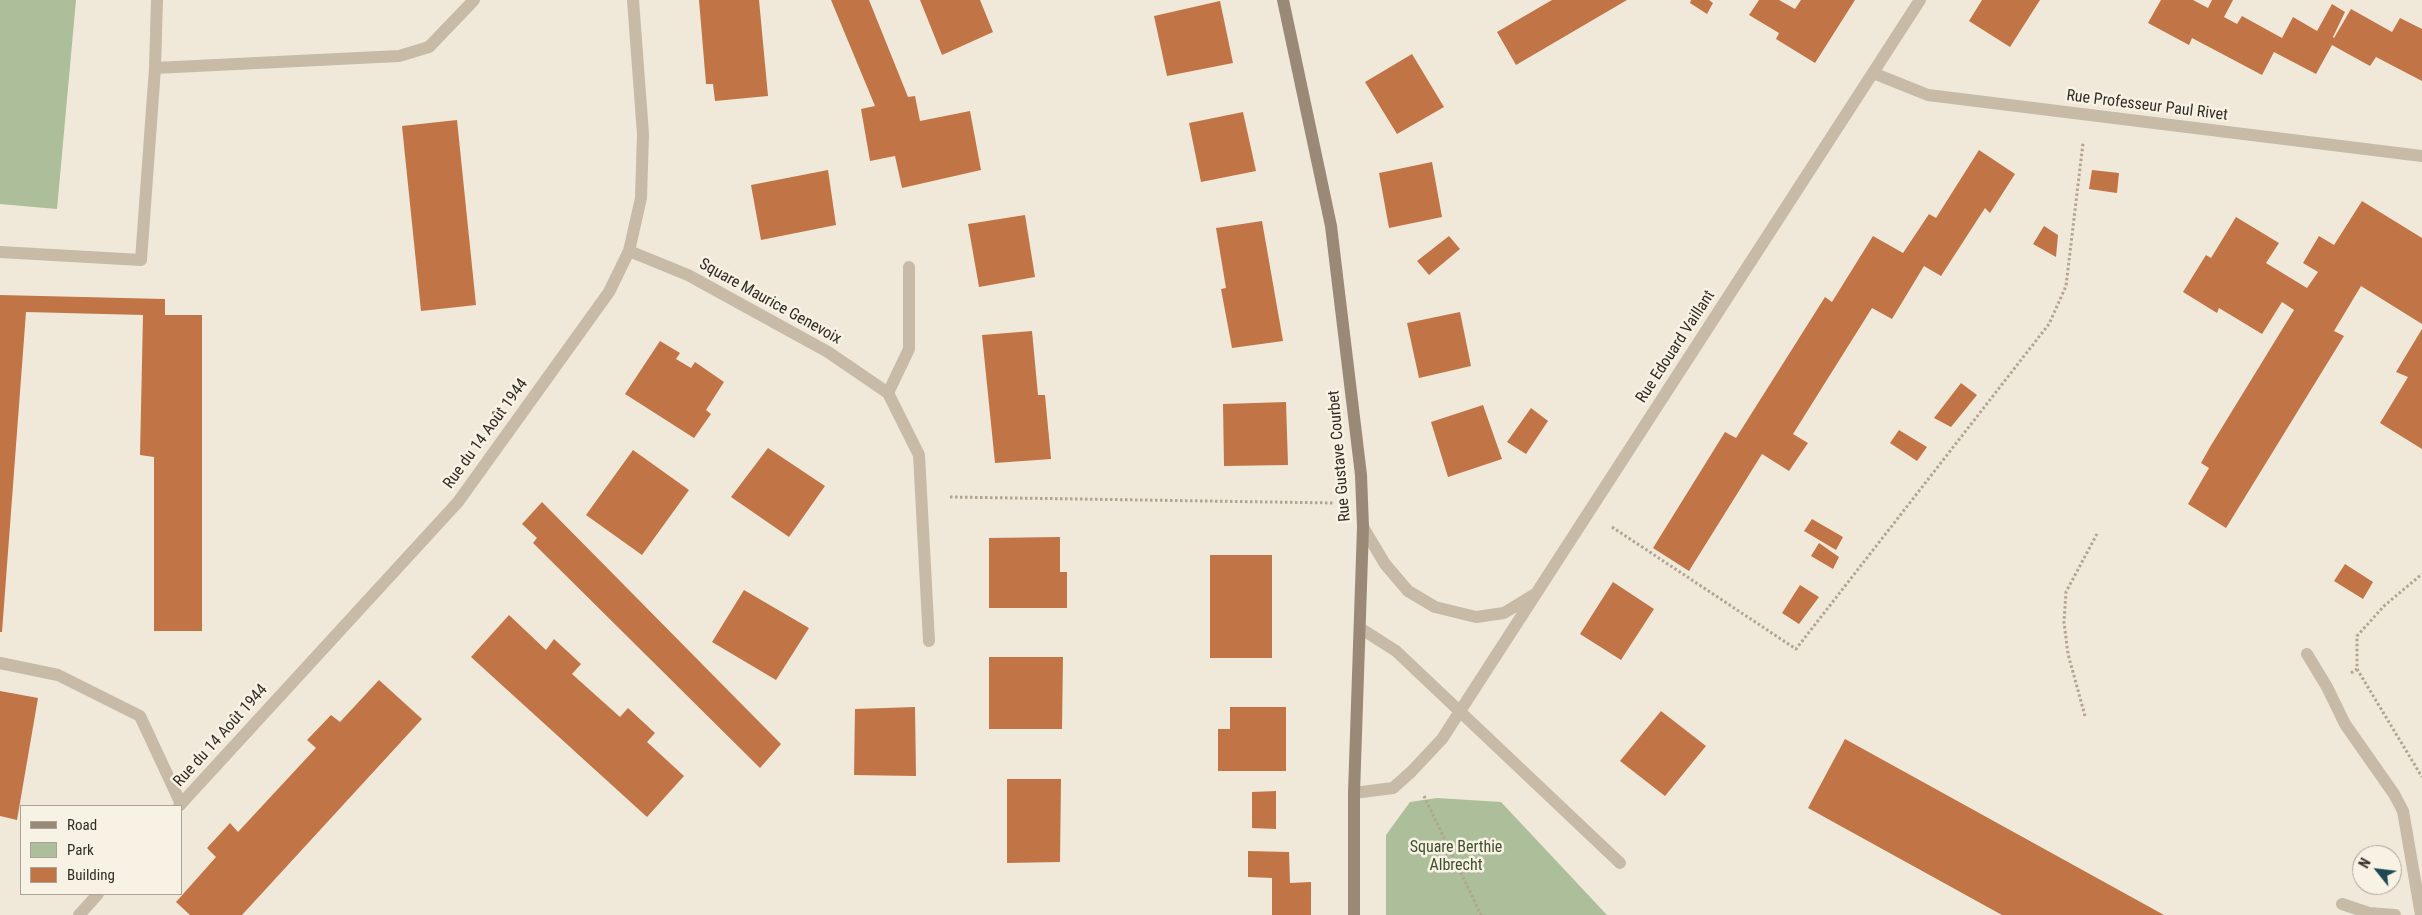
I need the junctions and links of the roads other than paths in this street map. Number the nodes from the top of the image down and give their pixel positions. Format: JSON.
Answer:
{"nodes":[{"id":1,"x":157,"y":0,"type":"edge"},
{"id":2,"x":474,"y":0,"type":"edge"},
{"id":3,"x":633,"y":0,"type":"edge"},
{"id":4,"x":1284,"y":0,"type":"edge"},
{"id":5,"x":1920,"y":0,"type":"edge"},
{"id":6,"x":155,"y":68,"type":"junction"},
{"id":7,"x":1873,"y":73,"type":"junction"},
{"id":8,"x":2422,"y":156,"type":"edge"},
{"id":9,"x":629,"y":251,"type":"junction"},
{"id":10,"x":0,"y":252,"type":"edge"},
{"id":11,"x":909,"y":267,"type":"dead end"},
{"id":12,"x":888,"y":393,"type":"junction"},
{"id":13,"x":1363,"y":528,"type":"junction"},
{"id":14,"x":1539,"y":591,"type":"junction"},
{"id":15,"x":1360,"y":628,"type":"junction"},
{"id":16,"x":929,"y":641,"type":"dead end"},
{"id":17,"x":2306,"y":654,"type":"dead end"},
{"id":18,"x":0,"y":663,"type":"edge"},
{"id":19,"x":1460,"y":711,"type":"junction"},
{"id":20,"x":1354,"y":793,"type":"junction"},
{"id":21,"x":180,"y":805,"type":"edge"},
{"id":22,"x":1620,"y":863,"type":"dead end"},
{"id":23,"x":97,"y":895,"type":"edge"},
{"id":24,"x":2342,"y":904,"type":"dead end"},
{"id":25,"x":79,"y":915,"type":"edge"},
{"id":26,"x":1354,"y":915,"type":"edge"},
{"id":27,"x":2395,"y":915,"type":"edge"},
{"id":28,"x":2421,"y":915,"type":"edge"}],
"edges":[{"from":1,"to":6,"type":"street"},
{"from":2,"to":6,"type":"street"},
{"from":3,"to":9,"type":"street","name":"Rue du 14 Août 1944"},
{"from":4,"to":13,"type":"street","name":"Rue Gustave Courbet"},
{"from":5,"to":7,"type":"street","name":"Rue Edouard Vaillant"},
{"from":6,"to":10,"type":"street"},
{"from":7,"to":8,"type":"street","name":"Rue Professeur Paul Rivet"},
{"from":7,"to":14,"type":"street","name":"Rue Edouard Vaillant"},
{"from":9,"to":12,"type":"street","name":"Square Maurice Genevoix"},
{"from":9,"to":21,"type":"street","name":"Rue du 14 Août 1944"},
{"from":11,"to":12,"type":"street"},
{"from":12,"to":16,"type":"street","name":"Square Maurice Genevoix"},
{"from":13,"to":14,"type":"street"},
{"from":13,"to":15,"type":"street","name":"Rue Gustave Courbet"},
{"from":14,"to":19,"type":"street","name":"Rue Edouard Vaillant"},
{"from":15,"to":19,"type":"street"},
{"from":15,"to":20,"type":"street","name":"Rue Gustave Courbet"},
{"from":17,"to":28,"type":"street"},
{"from":18,"to":21,"type":"street"},
{"from":19,"to":20,"type":"street","name":"Rue Edouard Vaillant"},
{"from":19,"to":22,"type":"street"},
{"from":20,"to":26,"type":"street","name":"Rue Gustave Courbet"},
{"from":23,"to":25,"type":"street"},
{"from":24,"to":27,"type":"street"}]}
